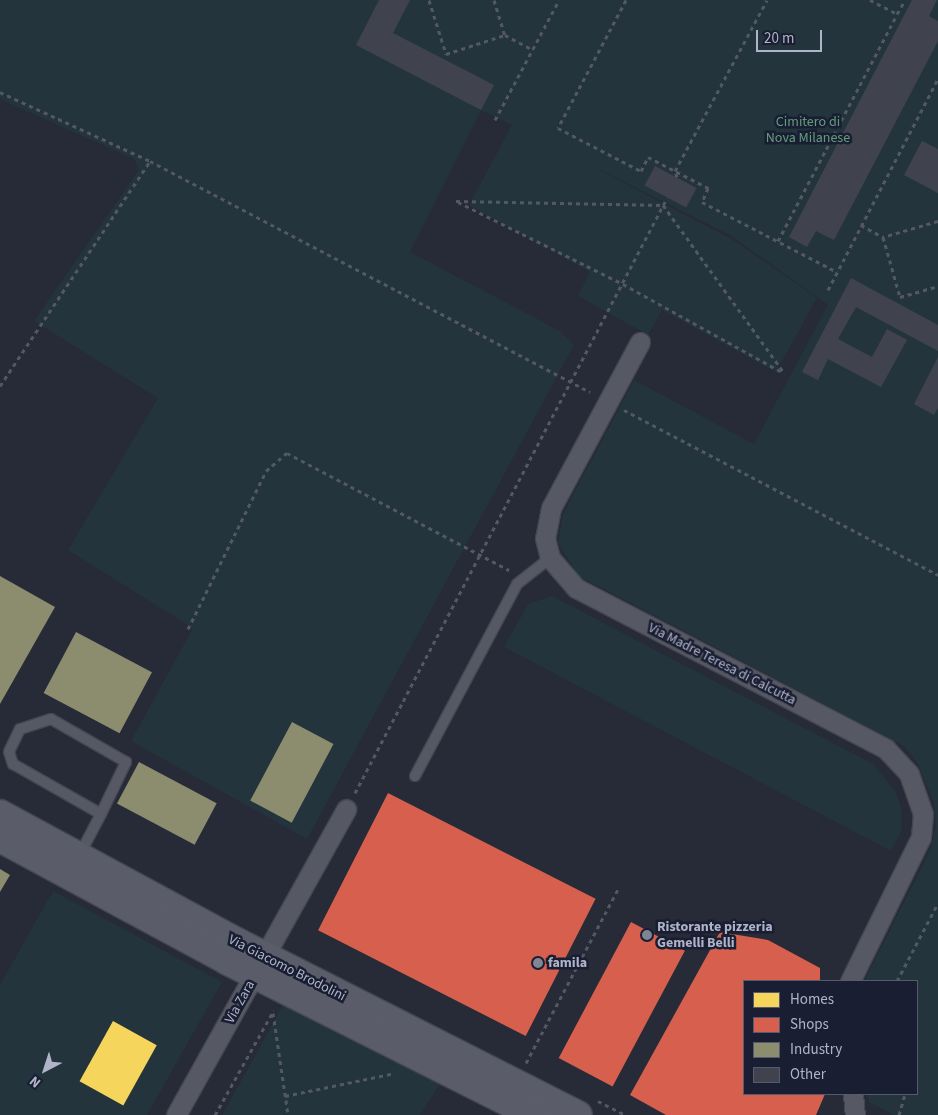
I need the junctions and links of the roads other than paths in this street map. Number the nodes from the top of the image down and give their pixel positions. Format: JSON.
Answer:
{"nodes":[{"id":1,"x":640,"y":342,"type":"dead end"},
{"id":2,"x":550,"y":558,"type":"junction"},
{"id":3,"x":415,"y":776,"type":"dead end"},
{"id":4,"x":346,"y":809,"type":"road end"},
{"id":5,"x":0,"y":814,"type":"edge"},
{"id":6,"x":101,"y":814,"type":"junction"},
{"id":7,"x":0,"y":838,"type":"edge"},
{"id":8,"x":79,"y":857,"type":"junction"},
{"id":9,"x":260,"y":965,"type":"junction"},
{"id":10,"x":850,"y":980,"type":"edge"},
{"id":11,"x":853,"y":1095,"type":"edge"},
{"id":12,"x":176,"y":1115,"type":"edge"},
{"id":13,"x":534,"y":1115,"type":"edge"},
{"id":14,"x":578,"y":1115,"type":"edge"},
{"id":15,"x":855,"y":1115,"type":"edge"}],
"edges":[{"from":1,"to":2,"type":"street"},
{"from":2,"to":3,"type":"lane"},
{"from":2,"to":10,"type":"street","name":"Via Madre Teresa di Calcutta"},
{"from":4,"to":9,"type":"street","name":"Via Zara"},
{"from":5,"to":8,"type":"main road","name":"Via Giacomo Brodolini"},
{"from":6,"to":6,"type":"lane"},
{"from":6,"to":8,"type":"lane"},
{"from":7,"to":9,"type":"main road","name":"Via Giacomo Brodolini"},
{"from":8,"to":9,"type":"main road","name":"Via Giacomo Brodolini"},
{"from":9,"to":12,"type":"street","name":"Via Zara"},
{"from":9,"to":13,"type":"main road","name":"Via Giacomo Brodolini"},
{"from":9,"to":14,"type":"main road","name":"Via Giacomo Brodolini"},
{"from":11,"to":15,"type":"street"}]}
